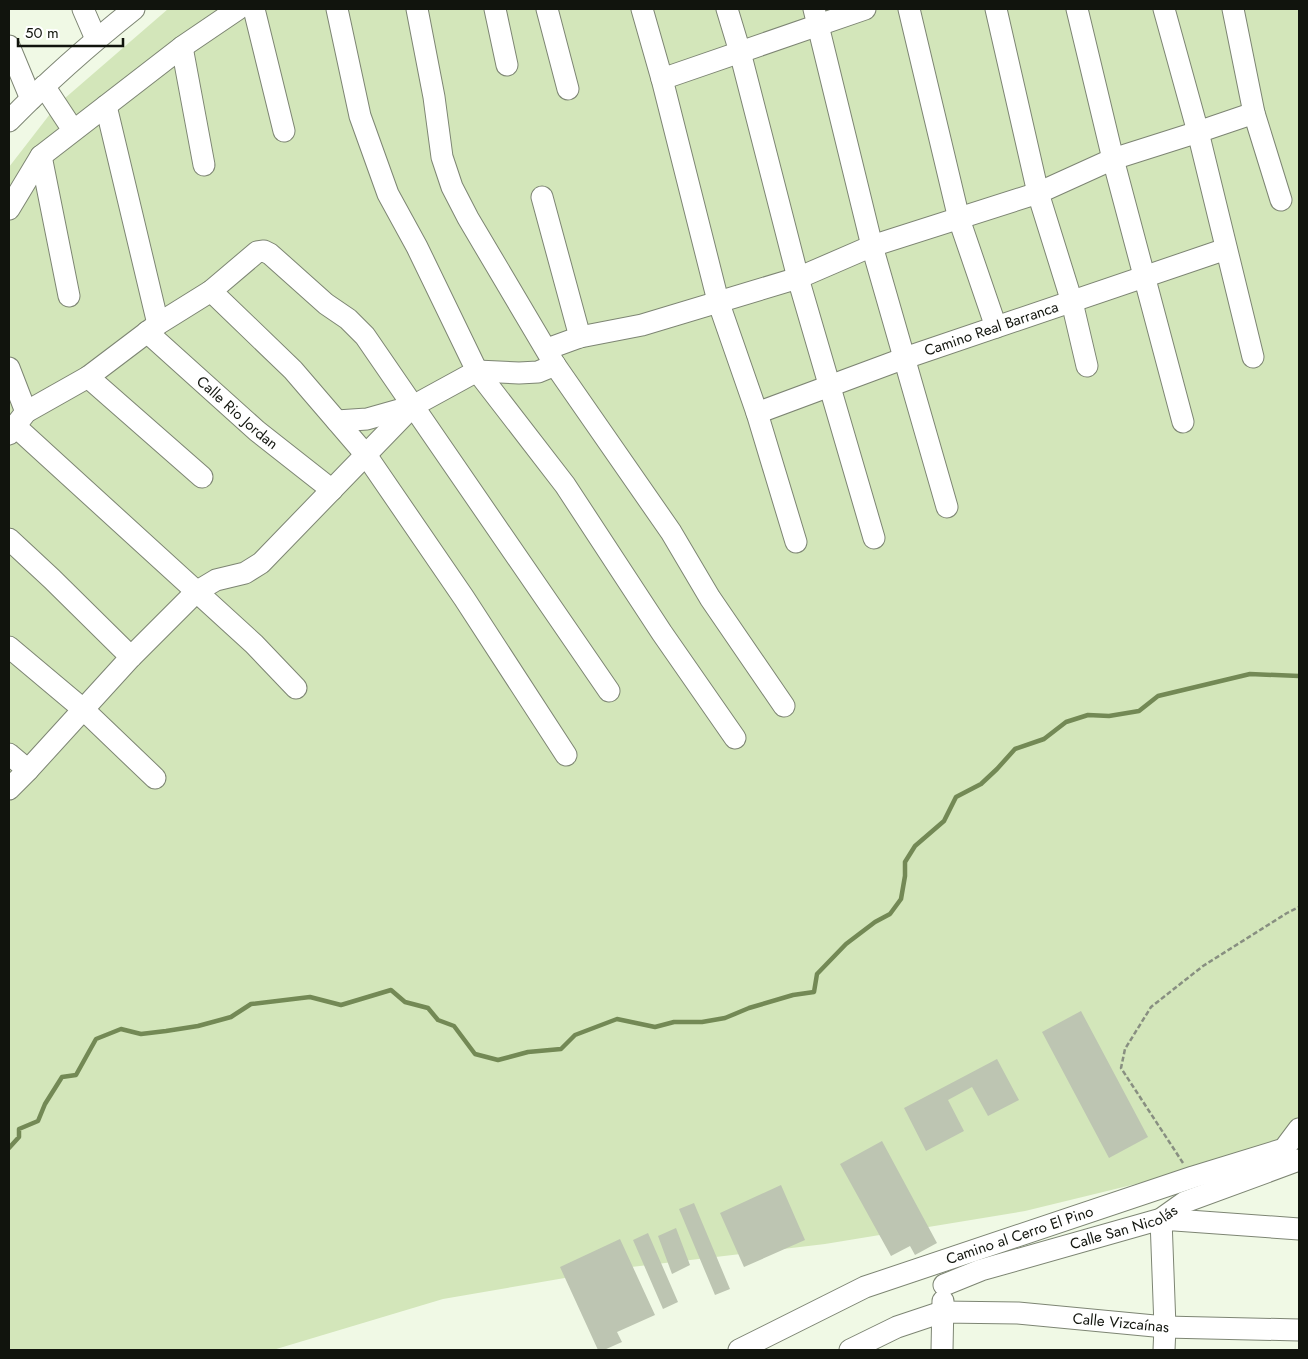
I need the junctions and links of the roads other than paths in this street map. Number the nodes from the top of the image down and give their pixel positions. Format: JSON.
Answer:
{"nodes":[{"id":1,"x":83,"y":9,"type":"edge"},
{"id":2,"x":134,"y":9,"type":"edge"},
{"id":3,"x":238,"y":9,"type":"edge"},
{"id":4,"x":254,"y":9,"type":"edge"},
{"id":5,"x":337,"y":9,"type":"edge"},
{"id":6,"x":417,"y":9,"type":"edge"},
{"id":7,"x":495,"y":9,"type":"edge"},
{"id":8,"x":547,"y":9,"type":"edge"},
{"id":9,"x":642,"y":9,"type":"edge"},
{"id":10,"x":727,"y":9,"type":"edge"},
{"id":11,"x":865,"y":9,"type":"edge"},
{"id":12,"x":909,"y":9,"type":"edge"},
{"id":13,"x":996,"y":9,"type":"edge"},
{"id":14,"x":1077,"y":9,"type":"edge"},
{"id":15,"x":1164,"y":9,"type":"edge"},
{"id":16,"x":1233,"y":9,"type":"edge"},
{"id":17,"x":817,"y":17,"type":"edge"},
{"id":18,"x":96,"y":39,"type":"junction"},
{"id":19,"x":9,"y":46,"type":"edge"},
{"id":20,"x":182,"y":47,"type":"junction"},
{"id":21,"x":740,"y":52,"type":"junction"},
{"id":22,"x":507,"y":66,"type":"dead end"},
{"id":23,"x":662,"y":79,"type":"junction"},
{"id":24,"x":568,"y":89,"type":"dead end"},
{"id":25,"x":38,"y":92,"type":"junction"},
{"id":26,"x":106,"y":106,"type":"junction"},
{"id":27,"x":1254,"y":112,"type":"junction"},
{"id":28,"x":9,"y":121,"type":"edge"},
{"id":29,"x":74,"y":130,"type":"junction"},
{"id":30,"x":284,"y":132,"type":"dead end"},
{"id":31,"x":1198,"y":132,"type":"junction"},
{"id":32,"x":41,"y":156,"type":"junction"},
{"id":33,"x":1113,"y":159,"type":"junction"},
{"id":34,"x":204,"y":164,"type":"dead end"},
{"id":35,"x":1038,"y":192,"type":"junction"},
{"id":36,"x":542,"y":197,"type":"dead end"},
{"id":37,"x":1281,"y":200,"type":"dead end"},
{"id":38,"x":9,"y":209,"type":"edge"},
{"id":39,"x":959,"y":219,"type":"junction"},
{"id":40,"x":872,"y":246,"type":"junction"},
{"id":41,"x":1226,"y":249,"type":"junction"},
{"id":42,"x":1145,"y":277,"type":"junction"},
{"id":43,"x":798,"y":278,"type":"junction"},
{"id":44,"x":211,"y":291,"type":"junction"},
{"id":45,"x":70,"y":296,"type":"dead end"},
{"id":46,"x":718,"y":301,"type":"junction"},
{"id":47,"x":1072,"y":302,"type":"junction"},
{"id":48,"x":996,"y":327,"type":"junction"},
{"id":49,"x":153,"y":328,"type":"junction"},
{"id":50,"x":580,"y":337,"type":"junction"},
{"id":51,"x":551,"y":357,"type":"junction"},
{"id":52,"x":1253,"y":357,"type":"dead end"},
{"id":53,"x":905,"y":358,"type":"junction"},
{"id":54,"x":1087,"y":366,"type":"dead end"},
{"id":55,"x":9,"y":368,"type":"edge"},
{"id":56,"x":477,"y":371,"type":"junction"},
{"id":57,"x":88,"y":377,"type":"junction"},
{"id":58,"x":829,"y":386,"type":"junction"},
{"id":59,"x":413,"y":406,"type":"junction"},
{"id":60,"x":757,"y":413,"type":"junction"},
{"id":61,"x":337,"y":421,"type":"junction"},
{"id":62,"x":1183,"y":422,"type":"dead end"},
{"id":63,"x":17,"y":424,"type":"edge"},
{"id":64,"x":366,"y":455,"type":"junction"},
{"id":65,"x":202,"y":477,"type":"dead end"},
{"id":66,"x":332,"y":490,"type":"junction"},
{"id":67,"x":947,"y":507,"type":"dead end"},
{"id":68,"x":874,"y":538,"type":"dead end"},
{"id":69,"x":9,"y":539,"type":"edge"},
{"id":70,"x":796,"y":542,"type":"dead end"},
{"id":71,"x":196,"y":592,"type":"junction"},
{"id":72,"x":9,"y":647,"type":"edge"},
{"id":73,"x":131,"y":657,"type":"junction"},
{"id":74,"x":296,"y":688,"type":"dead end"},
{"id":75,"x":608,"y":691,"type":"dead end"},
{"id":76,"x":784,"y":706,"type":"dead end"},
{"id":77,"x":84,"y":710,"type":"junction"},
{"id":78,"x":735,"y":738,"type":"dead end"},
{"id":79,"x":9,"y":754,"type":"edge"},
{"id":80,"x":566,"y":755,"type":"dead end"},
{"id":81,"x":28,"y":770,"type":"junction"},
{"id":82,"x":155,"y":778,"type":"dead end"},
{"id":83,"x":9,"y":789,"type":"edge"},
{"id":84,"x":1299,"y":1129,"type":"edge"},
{"id":85,"x":1299,"y":1160,"type":"edge"},
{"id":86,"x":1161,"y":1219,"type":"junction"},
{"id":87,"x":1299,"y":1229,"type":"edge"},
{"id":88,"x":945,"y":1260,"type":"junction"},
{"id":89,"x":944,"y":1286,"type":"junction"},
{"id":90,"x":942,"y":1312,"type":"junction"},
{"id":91,"x":1165,"y":1327,"type":"junction"},
{"id":92,"x":1299,"y":1330,"type":"edge"},
{"id":93,"x":739,"y":1350,"type":"edge"},
{"id":94,"x":850,"y":1350,"type":"edge"},
{"id":95,"x":942,"y":1350,"type":"edge"},
{"id":96,"x":1164,"y":1350,"type":"edge"}],
"edges":[{"from":1,"to":18,"type":"street"},
{"from":2,"to":18,"type":"street"},
{"from":3,"to":20,"type":"street"},
{"from":4,"to":30,"type":"street"},
{"from":5,"to":56,"type":"street"},
{"from":6,"to":51,"type":"street"},
{"from":7,"to":22,"type":"street"},
{"from":8,"to":24,"type":"street"},
{"from":9,"to":23,"type":"street"},
{"from":10,"to":21,"type":"street"},
{"from":11,"to":17,"type":"street"},
{"from":12,"to":39,"type":"street"},
{"from":13,"to":35,"type":"street"},
{"from":14,"to":33,"type":"street"},
{"from":15,"to":31,"type":"street"},
{"from":16,"to":27,"type":"street"},
{"from":17,"to":21,"type":"street"},
{"from":17,"to":40,"type":"street"},
{"from":18,"to":25,"type":"street"},
{"from":19,"to":25,"type":"street"},
{"from":20,"to":26,"type":"street"},
{"from":20,"to":34,"type":"street"},
{"from":21,"to":23,"type":"street"},
{"from":21,"to":43,"type":"street"},
{"from":23,"to":46,"type":"street"},
{"from":25,"to":28,"type":"street"},
{"from":25,"to":29,"type":"street"},
{"from":26,"to":29,"type":"street"},
{"from":26,"to":49,"type":"street"},
{"from":27,"to":31,"type":"street"},
{"from":27,"to":37,"type":"street"},
{"from":29,"to":32,"type":"street"},
{"from":31,"to":33,"type":"street"},
{"from":31,"to":41,"type":"street"},
{"from":32,"to":38,"type":"street"},
{"from":32,"to":45,"type":"street"},
{"from":33,"to":35,"type":"street"},
{"from":33,"to":42,"type":"street"},
{"from":35,"to":39,"type":"street"},
{"from":35,"to":47,"type":"street"},
{"from":36,"to":50,"type":"street"},
{"from":39,"to":40,"type":"street"},
{"from":39,"to":48,"type":"street"},
{"from":40,"to":43,"type":"street"},
{"from":40,"to":53,"type":"street"},
{"from":41,"to":42,"type":"street","name":"Camino Real Barranca"},
{"from":41,"to":52,"type":"street"},
{"from":42,"to":47,"type":"street","name":"Camino Real Barranca"},
{"from":42,"to":62,"type":"street"},
{"from":43,"to":46,"type":"street"},
{"from":43,"to":58,"type":"street"},
{"from":44,"to":49,"type":"street"},
{"from":44,"to":59,"type":"street"},
{"from":44,"to":61,"type":"street"},
{"from":46,"to":50,"type":"street"},
{"from":46,"to":60,"type":"street"},
{"from":47,"to":48,"type":"street","name":"Camino Real Barranca"},
{"from":47,"to":54,"type":"street"},
{"from":48,"to":53,"type":"street","name":"Camino Real Barranca"},
{"from":49,"to":57,"type":"street"},
{"from":49,"to":66,"type":"street","name":"Calle Rio Jordan"},
{"from":50,"to":51,"type":"street"},
{"from":51,"to":56,"type":"street"},
{"from":51,"to":76,"type":"street"},
{"from":53,"to":58,"type":"street","name":"Camino Real Barranca"},
{"from":53,"to":67,"type":"street"},
{"from":55,"to":63,"type":"street"},
{"from":56,"to":59,"type":"street"},
{"from":56,"to":78,"type":"street"},
{"from":57,"to":63,"type":"street"},
{"from":57,"to":65,"type":"street"},
{"from":58,"to":60,"type":"street","name":"Camino Real Barranca"},
{"from":58,"to":68,"type":"street"},
{"from":59,"to":61,"type":"street"},
{"from":59,"to":64,"type":"street"},
{"from":59,"to":75,"type":"street"},
{"from":60,"to":70,"type":"street"},
{"from":61,"to":64,"type":"street"},
{"from":63,"to":71,"type":"street"},
{"from":64,"to":66,"type":"street"},
{"from":64,"to":80,"type":"street"},
{"from":66,"to":71,"type":"street"},
{"from":69,"to":73,"type":"street"},
{"from":71,"to":73,"type":"street"},
{"from":71,"to":74,"type":"street"},
{"from":72,"to":77,"type":"street"},
{"from":73,"to":77,"type":"street"},
{"from":77,"to":81,"type":"street"},
{"from":77,"to":82,"type":"street"},
{"from":79,"to":81,"type":"street"},
{"from":81,"to":83,"type":"street"},
{"from":84,"to":88,"type":"street","name":"Camino al Cerro El Pino"},
{"from":85,"to":86,"type":"street","name":"Calle San Nicolás"},
{"from":86,"to":87,"type":"street"},
{"from":86,"to":89,"type":"street","name":"Calle San Nicolás"},
{"from":86,"to":91,"type":"street"},
{"from":88,"to":89,"type":"street"},
{"from":88,"to":93,"type":"street","name":"Camino al Cerro El Pino"},
{"from":89,"to":90,"type":"street"},
{"from":90,"to":91,"type":"street","name":"Calle Vizcaínas"},
{"from":90,"to":94,"type":"street"},
{"from":90,"to":95,"type":"street"},
{"from":91,"to":92,"type":"street","name":"Calle Vizcaínas"},
{"from":91,"to":96,"type":"street"}]}
